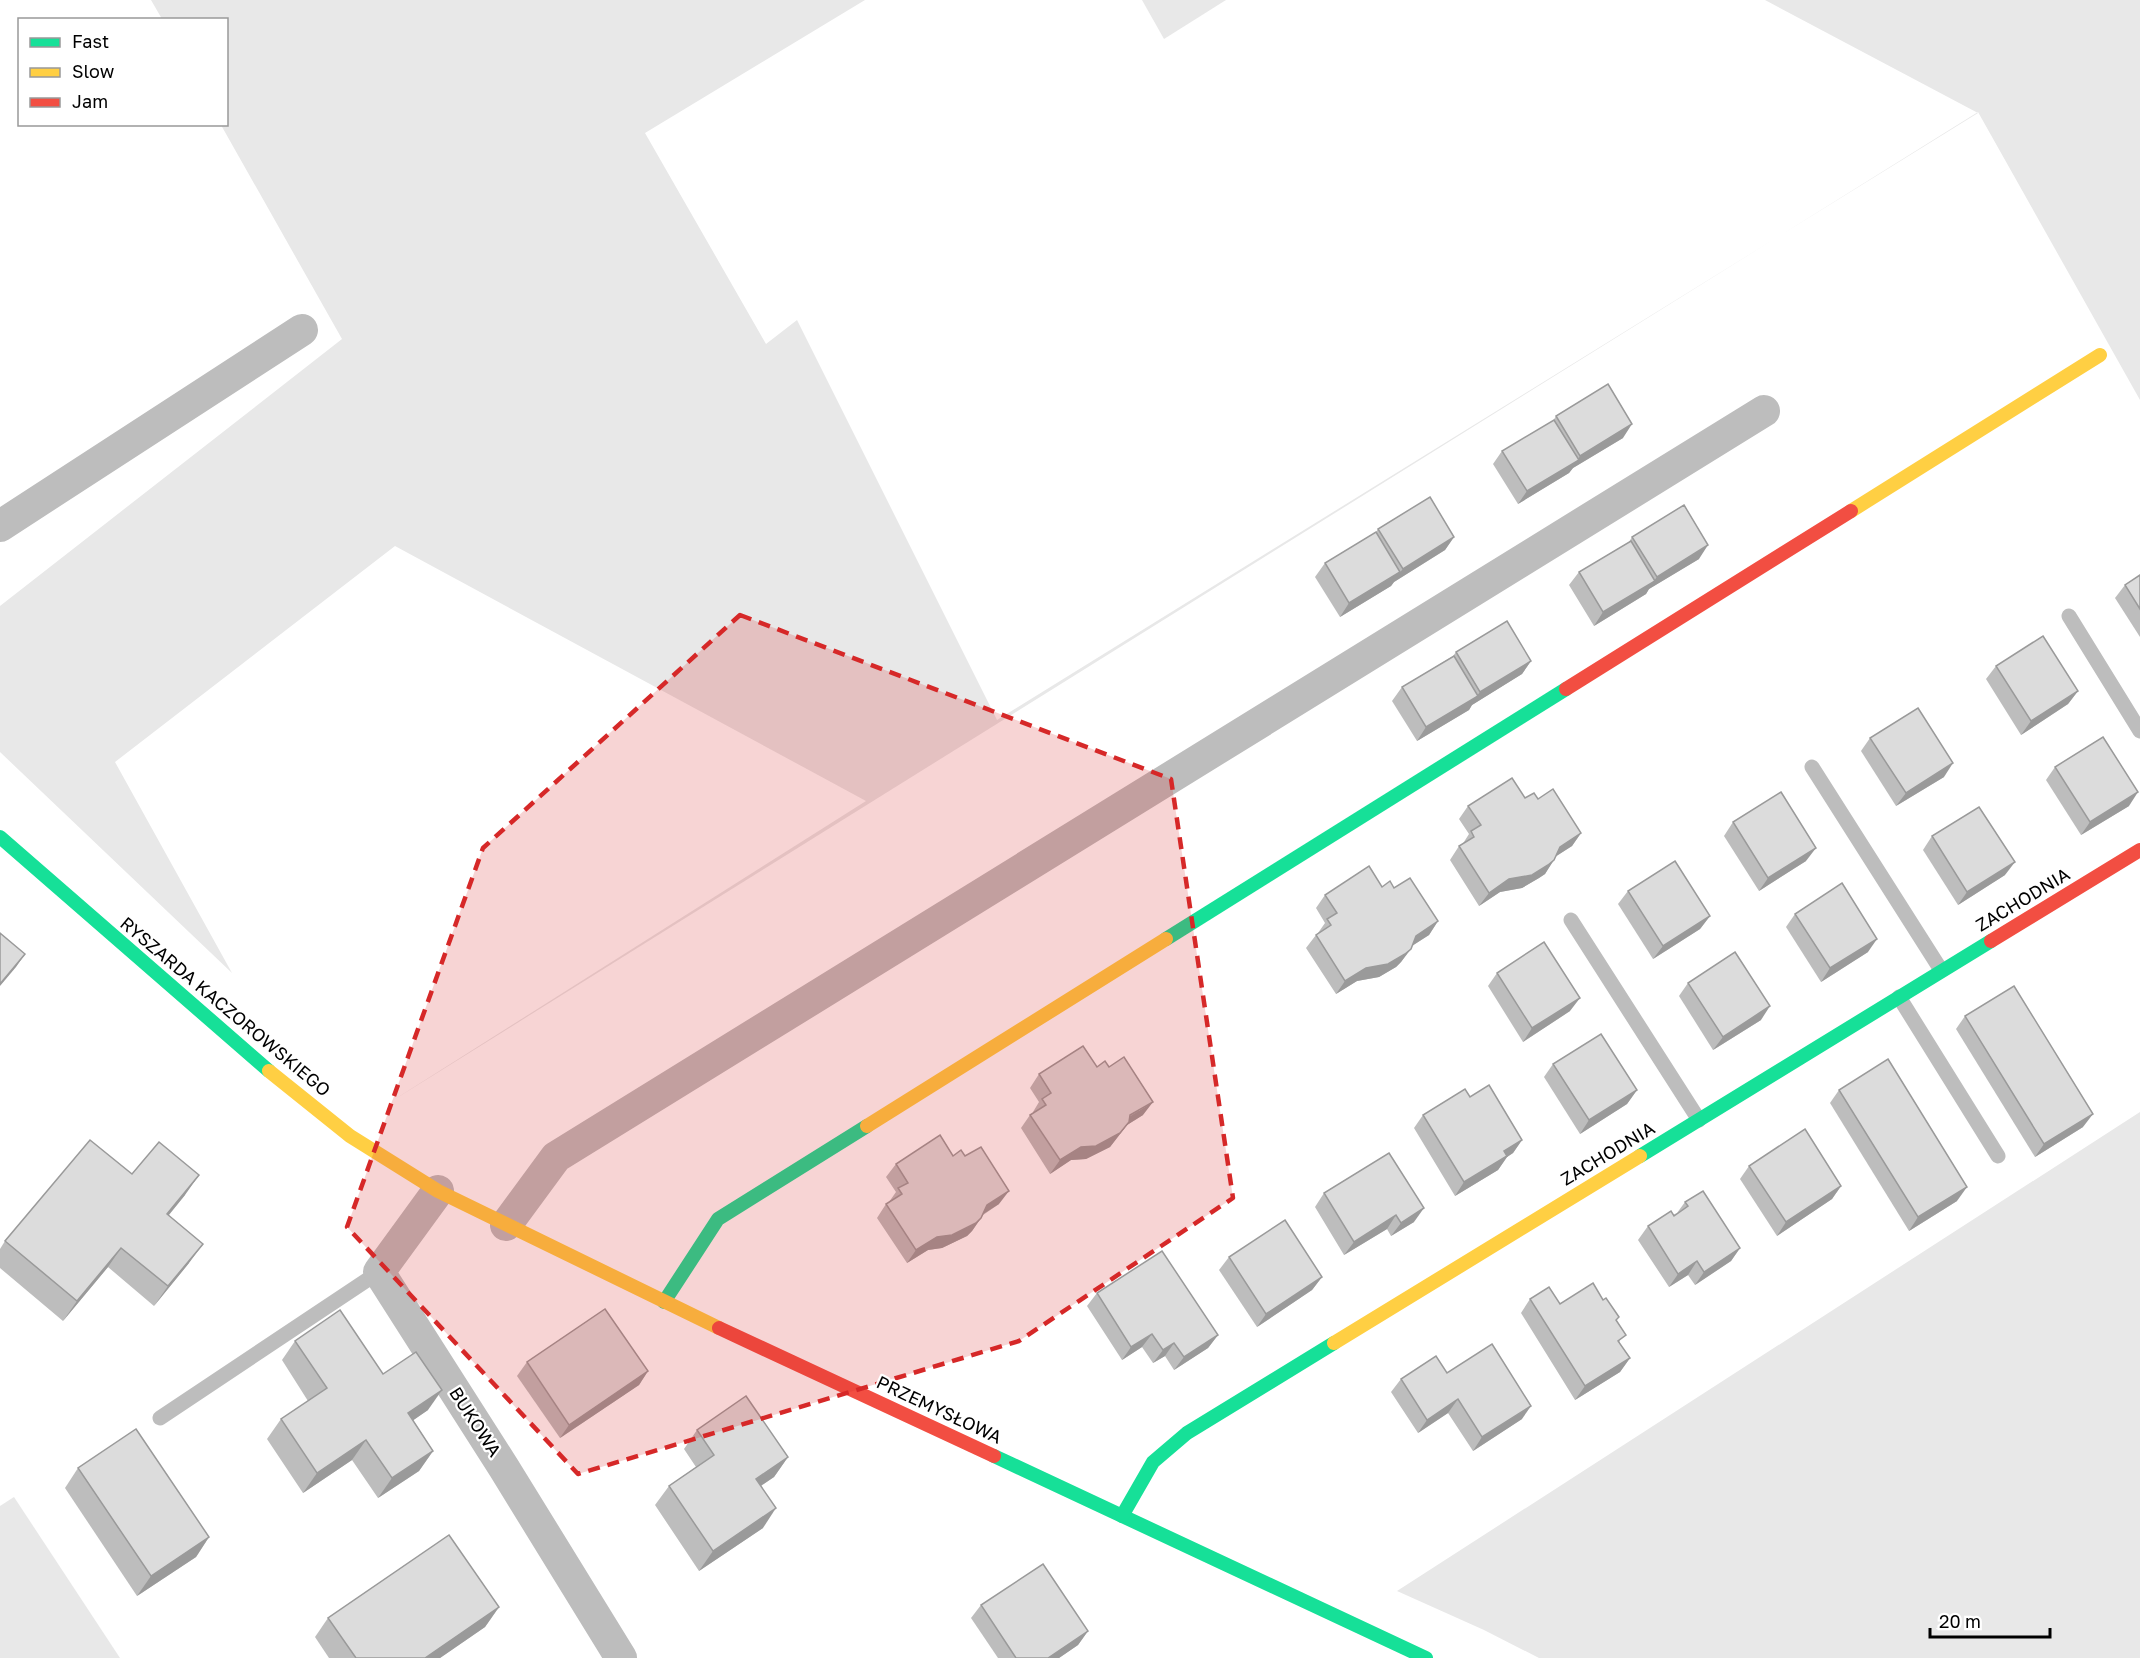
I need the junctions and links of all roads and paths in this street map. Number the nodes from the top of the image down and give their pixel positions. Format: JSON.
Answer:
{"nodes":[{"id":1,"x":302,"y":330,"type":"dead end"},
{"id":2,"x":2100,"y":356,"type":"dead end"},
{"id":3,"x":1764,"y":411,"type":"dead end"},
{"id":4,"x":0,"y":526,"type":"edge"},
{"id":5,"x":2069,"y":616,"type":"dead end"},
{"id":6,"x":2140,"y":731,"type":"edge"},
{"id":7,"x":1812,"y":767,"type":"dead end"},
{"id":8,"x":0,"y":837,"type":"edge"},
{"id":9,"x":2140,"y":850,"type":"edge"},
{"id":10,"x":1570,"y":920,"type":"dead end"},
{"id":11,"x":1941,"y":970,"type":"junction"},
{"id":12,"x":1899,"y":998,"type":"junction"},
{"id":13,"x":1699,"y":1120,"type":"junction"},
{"id":14,"x":1998,"y":1156,"type":"dead end"},
{"id":15,"x":438,"y":1191,"type":"junction"},
{"id":16,"x":506,"y":1225,"type":"junction"},
{"id":17,"x":379,"y":1272,"type":"junction"},
{"id":18,"x":664,"y":1302,"type":"junction"},
{"id":19,"x":160,"y":1418,"type":"dead end"},
{"id":20,"x":1122,"y":1516,"type":"junction"},
{"id":21,"x":621,"y":1658,"type":"edge"},
{"id":22,"x":1426,"y":1658,"type":"edge"}],
"edges":[{"from":1,"to":4,"type":"street"},
{"from":2,"to":18,"type":"street"},
{"from":3,"to":16,"type":"street"},
{"from":5,"to":6,"type":"lane"},
{"from":7,"to":11,"type":"lane"},
{"from":8,"to":15,"type":"street","name":"RYSZARDA KACZOROWSKIEGO"},
{"from":9,"to":11,"type":"street","name":"ZACHODNIA"},
{"from":10,"to":13,"type":"lane"},
{"from":11,"to":12,"type":"street","name":"ZACHODNIA"},
{"from":12,"to":13,"type":"street","name":"ZACHODNIA"},
{"from":12,"to":14,"type":"lane"},
{"from":13,"to":20,"type":"street","name":"ZACHODNIA"},
{"from":15,"to":16,"type":"street","name":"PRZEMYSŁOWA"},
{"from":15,"to":17,"type":"street"},
{"from":16,"to":18,"type":"street","name":"PRZEMYSŁOWA"},
{"from":17,"to":19,"type":"lane"},
{"from":17,"to":21,"type":"street","name":"BUKOWA"},
{"from":18,"to":20,"type":"street","name":"PRZEMYSŁOWA"},
{"from":20,"to":22,"type":"street","name":"PRZEMYSŁOWA"}]}
